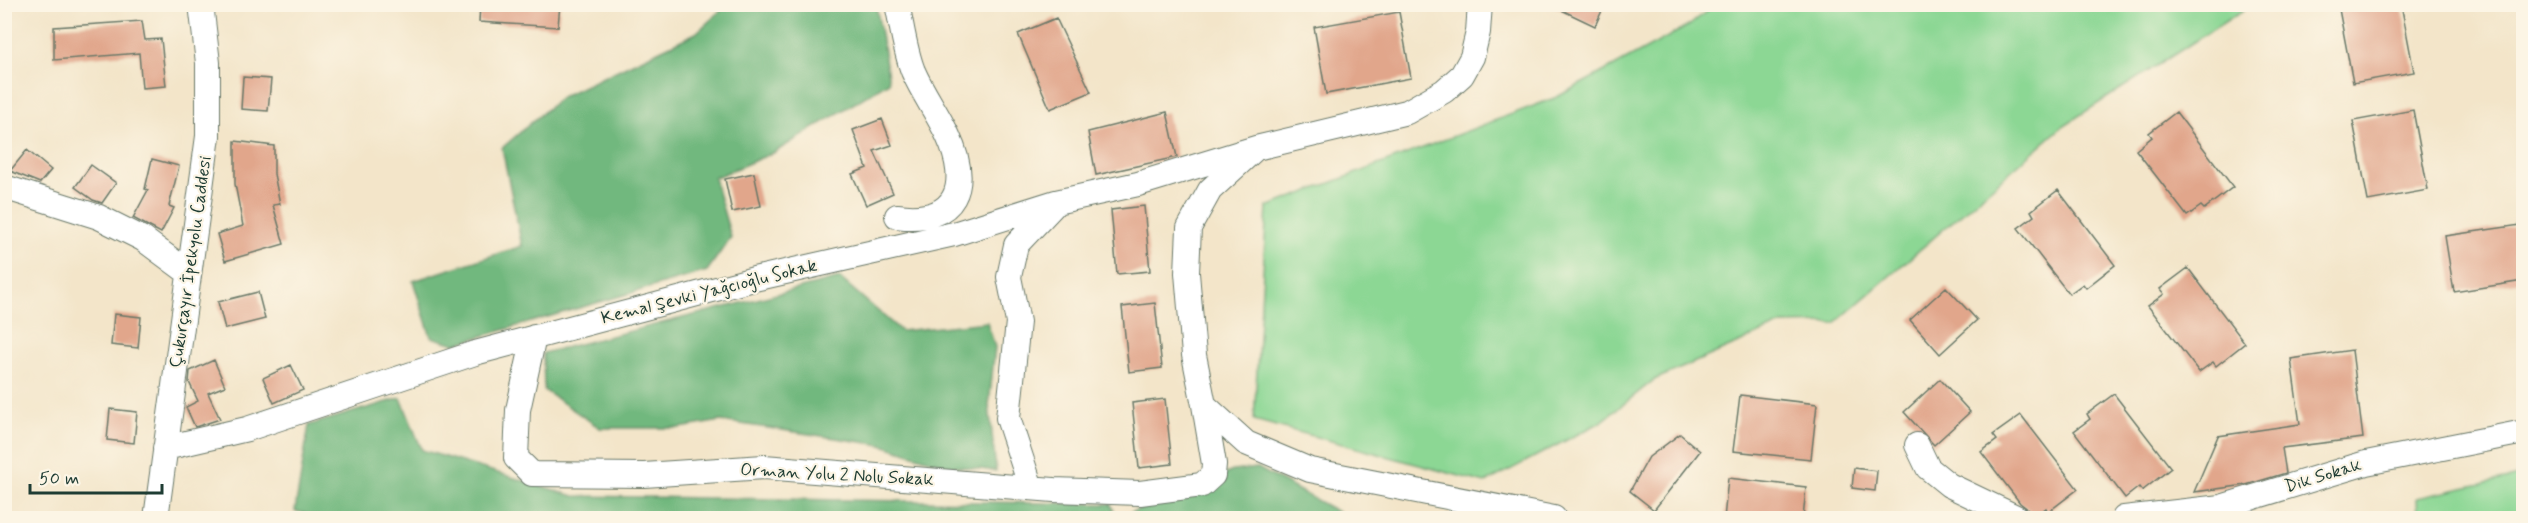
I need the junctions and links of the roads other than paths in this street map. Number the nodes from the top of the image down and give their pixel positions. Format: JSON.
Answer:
{"nodes":[{"id":1,"x":201,"y":4,"type":"edge"},
{"id":2,"x":897,"y":4,"type":"edge"},
{"id":3,"x":1480,"y":4,"type":"edge"},
{"id":4,"x":1256,"y":147,"type":"junction"},
{"id":5,"x":4,"y":187,"type":"edge"},
{"id":6,"x":1056,"y":202,"type":"junction"},
{"id":7,"x":897,"y":216,"type":"dead end"},
{"id":8,"x":189,"y":273,"type":"junction"},
{"id":9,"x":534,"y":337,"type":"junction"},
{"id":10,"x":1204,"y":405,"type":"junction"},
{"id":11,"x":2523,"y":432,"type":"edge"},
{"id":12,"x":1917,"y":445,"type":"dead end"},
{"id":13,"x":165,"y":448,"type":"junction"},
{"id":14,"x":1031,"y":488,"type":"junction"},
{"id":15,"x":156,"y":519,"type":"edge"},
{"id":16,"x":1554,"y":519,"type":"edge"},
{"id":17,"x":2018,"y":519,"type":"edge"},
{"id":18,"x":2124,"y":519,"type":"edge"}],
"edges":[{"from":1,"to":8,"type":"street","name":"Çukurçayır İpekyolu Caddesi"},
{"from":2,"to":7,"type":"street"},
{"from":3,"to":4,"type":"street","name":"Kemal Şevki Yağcıoğlu Sokak"},
{"from":4,"to":6,"type":"street","name":"Kemal Şevki Yağcıoğlu Sokak"},
{"from":4,"to":10,"type":"street","name":"Orman Yolu 2 Nolu Sokak"},
{"from":5,"to":8,"type":"street"},
{"from":6,"to":9,"type":"street","name":"Kemal Şevki Yağcıoğlu Sokak"},
{"from":6,"to":14,"type":"street"},
{"from":8,"to":13,"type":"street","name":"Çukurçayır İpekyolu Caddesi"},
{"from":9,"to":13,"type":"street","name":"Kemal Şevki Yağcıoğlu Sokak"},
{"from":9,"to":14,"type":"street","name":"Orman Yolu 2 Nolu Sokak"},
{"from":10,"to":14,"type":"street","name":"Orman Yolu 2 Nolu Sokak"},
{"from":10,"to":16,"type":"street"},
{"from":11,"to":18,"type":"street","name":"Dik Sokak"},
{"from":12,"to":17,"type":"street"},
{"from":13,"to":15,"type":"street","name":"Çukurçayır İpekyolu Caddesi"}]}
